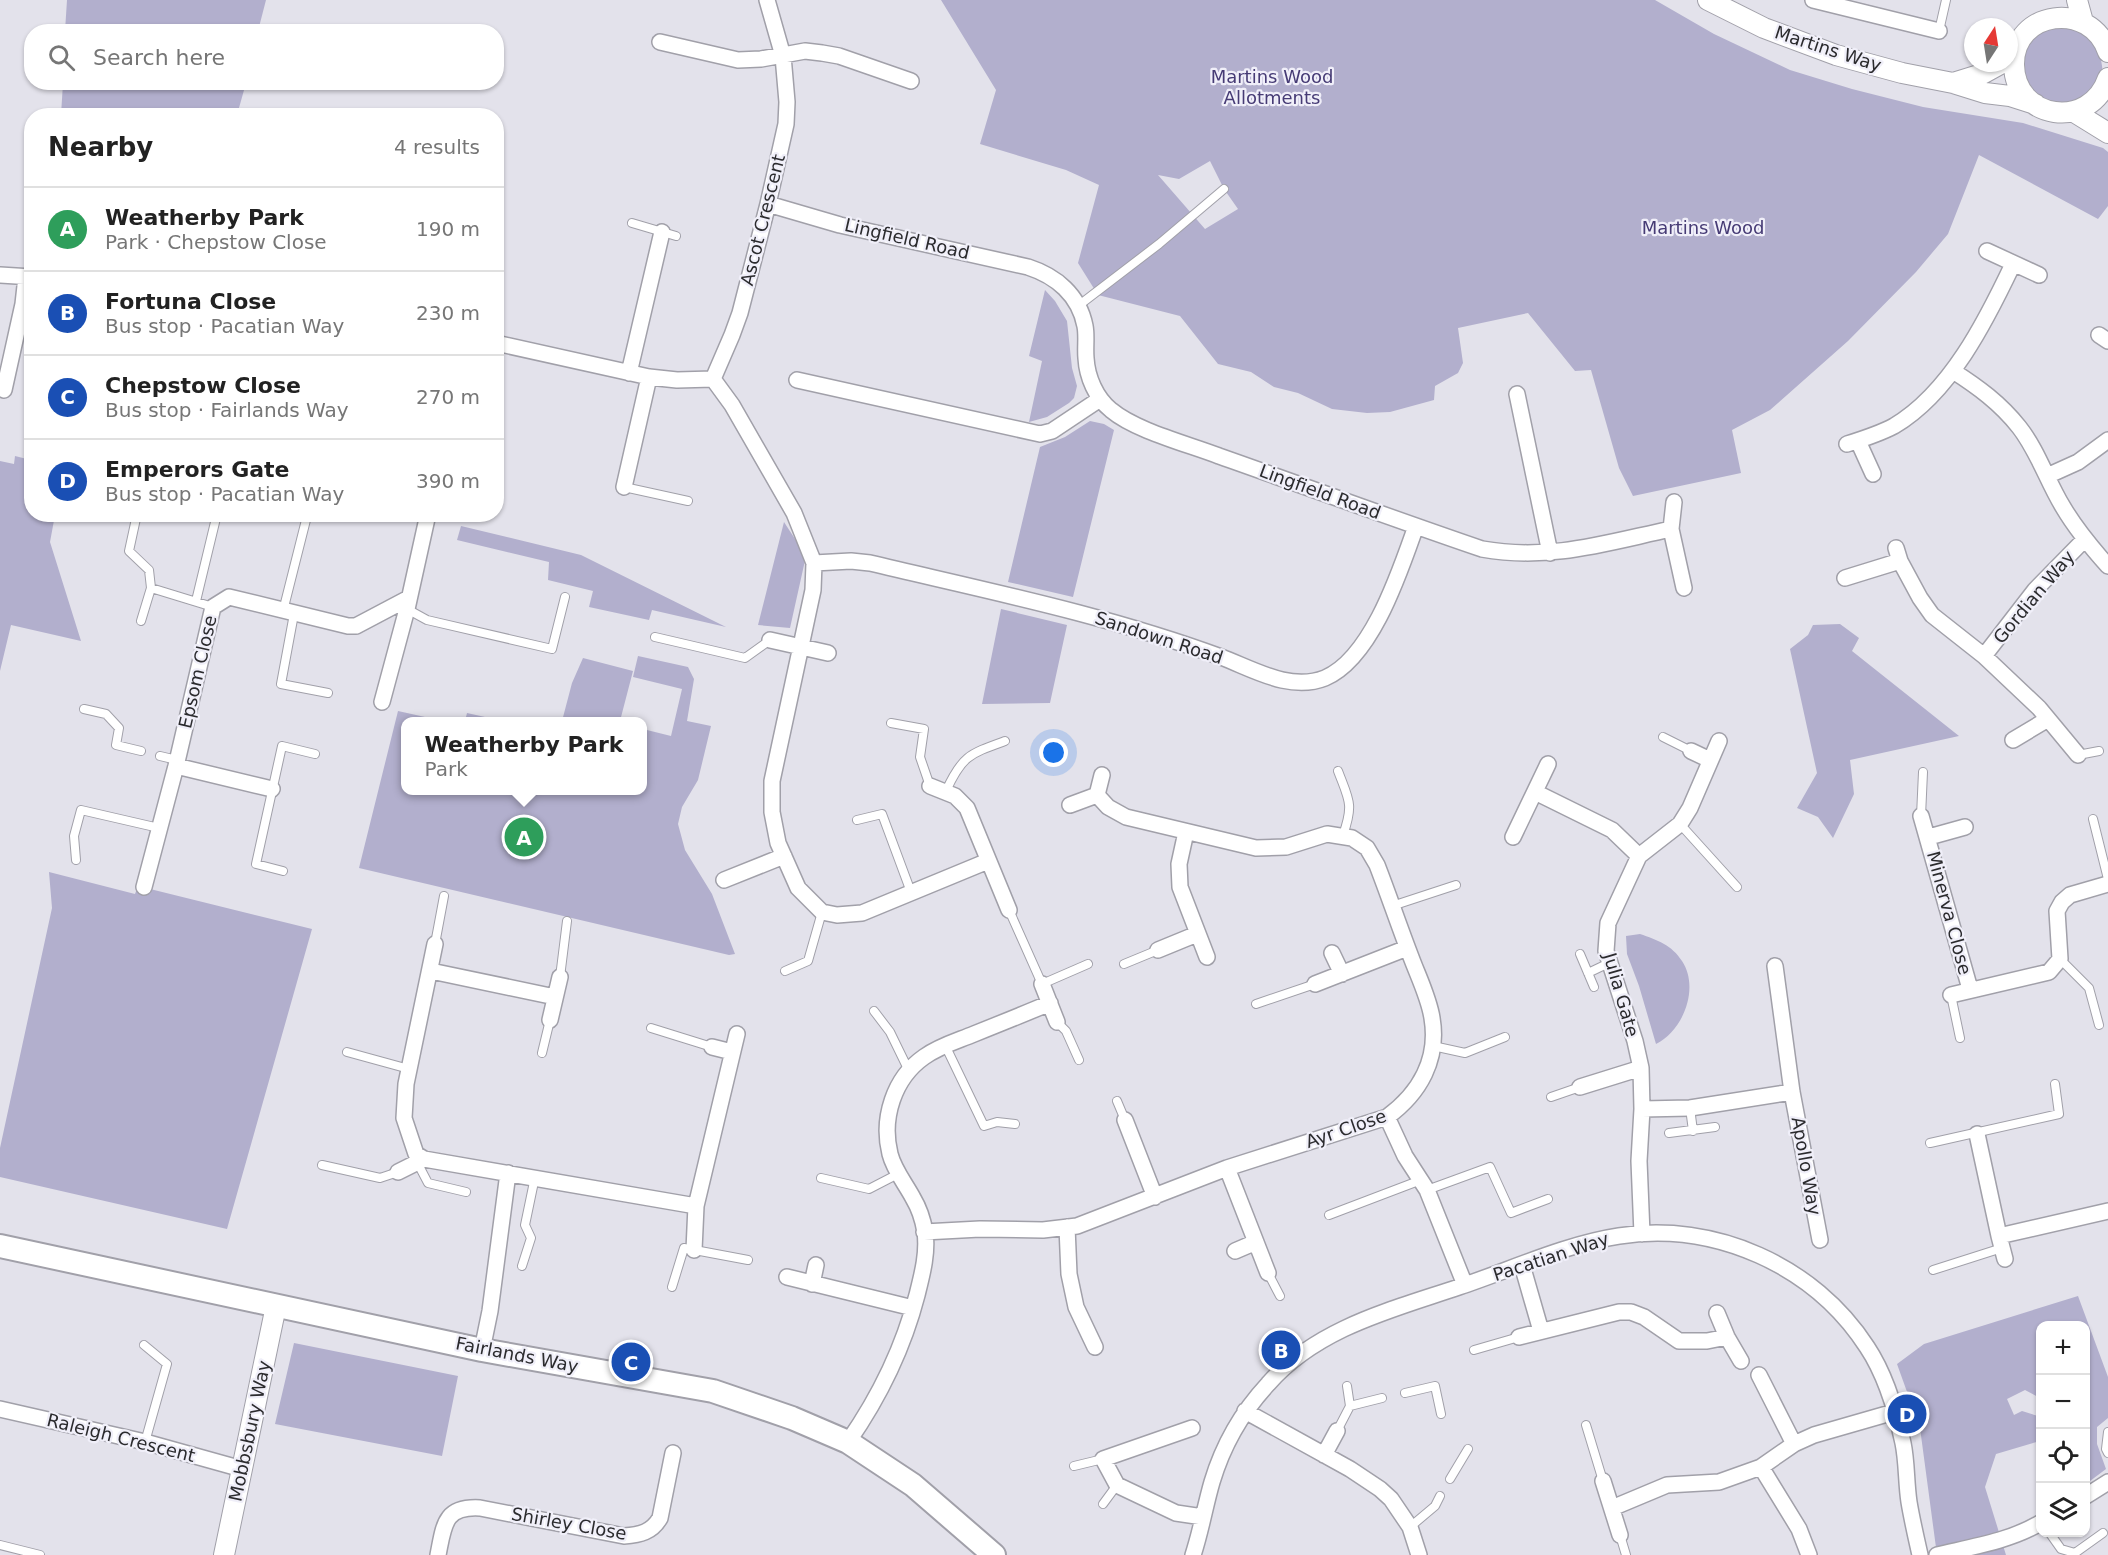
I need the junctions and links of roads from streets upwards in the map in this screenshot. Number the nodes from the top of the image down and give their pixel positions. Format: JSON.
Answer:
{"nodes":[{"id":1,"x":767,"y":0,"type":"edge"},
{"id":2,"x":1708,"y":0,"type":"edge"},
{"id":3,"x":1813,"y":0,"type":"edge"},
{"id":4,"x":2052,"y":0,"type":"edge"},
{"id":5,"x":2077,"y":0,"type":"edge"},
{"id":6,"x":2047,"y":19,"type":"junction"},
{"id":7,"x":2083,"y":22,"type":"junction"},
{"id":8,"x":1939,"y":31,"type":"road end"},
{"id":9,"x":660,"y":42,"type":"dead end"},
{"id":10,"x":2018,"y":44,"type":"edge"},
{"id":11,"x":2108,"y":52,"type":"edge"},
{"id":12,"x":783,"y":56,"type":"junction"},
{"id":13,"x":1986,"y":72,"type":"edge"},
{"id":14,"x":2015,"y":72,"type":"edge"},
{"id":15,"x":911,"y":81,"type":"dead end"},
{"id":16,"x":1953,"y":83,"type":"junction"},
{"id":17,"x":2107,"y":85,"type":"edge"},
{"id":18,"x":2035,"y":104,"type":"junction"},
{"id":19,"x":2074,"y":112,"type":"junction"},
{"id":20,"x":2108,"y":133,"type":"edge"},
{"id":21,"x":768,"y":204,"type":"junction"},
{"id":22,"x":669,"y":234,"type":"road end"},
{"id":23,"x":1987,"y":251,"type":"dead end"},
{"id":24,"x":2013,"y":264,"type":"junction"},
{"id":25,"x":0,"y":275,"type":"edge"},
{"id":26,"x":2039,"y":275,"type":"dead end"},
{"id":27,"x":24,"y":277,"type":"edge"},
{"id":28,"x":24,"y":300,"type":"edge"},
{"id":29,"x":504,"y":345,"type":"edge"},
{"id":30,"x":1953,"y":370,"type":"junction"},
{"id":31,"x":629,"y":374,"type":"junction"},
{"id":32,"x":649,"y":377,"type":"junction"},
{"id":33,"x":713,"y":379,"type":"junction"},
{"id":34,"x":797,"y":380,"type":"dead end"},
{"id":35,"x":4,"y":390,"type":"dead end"},
{"id":36,"x":1517,"y":393,"type":"dead end"},
{"id":37,"x":1100,"y":399,"type":"junction"},
{"id":38,"x":2108,"y":440,"type":"edge"},
{"id":39,"x":1873,"y":474,"type":"dead end"},
{"id":40,"x":2047,"y":476,"type":"junction"},
{"id":41,"x":624,"y":486,"type":"road end"},
{"id":42,"x":1674,"y":502,"type":"dead end"},
{"id":43,"x":426,"y":522,"type":"edge"},
{"id":44,"x":1416,"y":526,"type":"junction"},
{"id":45,"x":1671,"y":529,"type":"junction"},
{"id":46,"x":2084,"y":540,"type":"junction"},
{"id":47,"x":1551,"y":553,"type":"junction"},
{"id":48,"x":814,"y":563,"type":"junction"},
{"id":49,"x":2108,"y":566,"type":"edge"},
{"id":50,"x":1845,"y":578,"type":"dead end"},
{"id":51,"x":1684,"y":588,"type":"dead end"},
{"id":52,"x":408,"y":604,"type":"junction"},
{"id":53,"x":770,"y":640,"type":"road end"},
{"id":54,"x":800,"y":646,"type":"junction"},
{"id":55,"x":828,"y":653,"type":"dead end"},
{"id":56,"x":1984,"y":656,"type":"junction"},
{"id":57,"x":382,"y":702,"type":"dead end"},
{"id":58,"x":2048,"y":719,"type":"junction"},
{"id":59,"x":2013,"y":740,"type":"dead end"},
{"id":60,"x":1719,"y":741,"type":"dead end"},
{"id":61,"x":1691,"y":751,"type":"road end"},
{"id":62,"x":2078,"y":755,"type":"road end"},
{"id":63,"x":1710,"y":760,"type":"junction"},
{"id":64,"x":176,"y":763,"type":"junction"},
{"id":65,"x":1548,"y":764,"type":"dead end"},
{"id":66,"x":1102,"y":775,"type":"dead end"},
{"id":67,"x":930,"y":786,"type":"road end"},
{"id":68,"x":272,"y":789,"type":"road end"},
{"id":69,"x":1535,"y":792,"type":"junction"},
{"id":70,"x":1097,"y":795,"type":"junction"},
{"id":71,"x":1070,"y":805,"type":"dead end"},
{"id":72,"x":1921,"y":816,"type":"road end"},
{"id":73,"x":1965,"y":827,"type":"dead end"},
{"id":74,"x":1186,"y":832,"type":"junction"},
{"id":75,"x":1513,"y":837,"type":"dead end"},
{"id":76,"x":1929,"y":837,"type":"junction"},
{"id":77,"x":784,"y":856,"type":"junction"},
{"id":78,"x":1639,"y":856,"type":"junction"},
{"id":79,"x":988,"y":861,"type":"junction"},
{"id":80,"x":724,"y":880,"type":"dead end"},
{"id":81,"x":2108,"y":884,"type":"edge"},
{"id":82,"x":144,"y":887,"type":"dead end"},
{"id":83,"x":1009,"y":910,"type":"road end"},
{"id":84,"x":1197,"y":934,"type":"junction"},
{"id":85,"x":435,"y":944,"type":"road end"},
{"id":86,"x":1407,"y":948,"type":"junction"},
{"id":87,"x":1158,"y":950,"type":"road end"},
{"id":88,"x":1332,"y":953,"type":"dead end"},
{"id":89,"x":1207,"y":957,"type":"dead end"},
{"id":90,"x":1775,"y":966,"type":"dead end"},
{"id":91,"x":430,"y":971,"type":"junction"},
{"id":92,"x":1342,"y":974,"type":"junction"},
{"id":93,"x":560,"y":976,"type":"road end"},
{"id":94,"x":1042,"y":984,"type":"road end"},
{"id":95,"x":1315,"y":984,"type":"road end"},
{"id":96,"x":1970,"y":990,"type":"junction"},
{"id":97,"x":1951,"y":996,"type":"road end"},
{"id":98,"x":555,"y":998,"type":"junction"},
{"id":99,"x":1050,"y":1003,"type":"junction"},
{"id":100,"x":550,"y":1020,"type":"road end"},
{"id":101,"x":1057,"y":1022,"type":"road end"},
{"id":102,"x":737,"y":1034,"type":"dead end"},
{"id":103,"x":712,"y":1047,"type":"road end"},
{"id":104,"x":732,"y":1052,"type":"junction"},
{"id":105,"x":1641,"y":1068,"type":"junction"},
{"id":106,"x":1580,"y":1087,"type":"road end"},
{"id":107,"x":1792,"y":1092,"type":"junction"},
{"id":108,"x":1642,"y":1109,"type":"junction"},
{"id":109,"x":1387,"y":1117,"type":"junction"},
{"id":110,"x":1125,"y":1120,"type":"road end"},
{"id":111,"x":1977,"y":1134,"type":"road end"},
{"id":112,"x":420,"y":1160,"type":"junction"},
{"id":113,"x":1227,"y":1168,"type":"junction"},
{"id":114,"x":398,"y":1172,"type":"road end"},
{"id":115,"x":508,"y":1173,"type":"junction"},
{"id":116,"x":1155,"y":1197,"type":"junction"},
{"id":117,"x":696,"y":1206,"type":"junction"},
{"id":118,"x":2108,"y":1211,"type":"edge"},
{"id":119,"x":1067,"y":1227,"type":"junction"},
{"id":120,"x":924,"y":1232,"type":"junction"},
{"id":121,"x":1642,"y":1234,"type":"junction"},
{"id":122,"x":1820,"y":1240,"type":"dead end"},
{"id":123,"x":1256,"y":1242,"type":"junction"},
{"id":124,"x":0,"y":1246,"type":"edge"},
{"id":125,"x":694,"y":1250,"type":"road end"},
{"id":126,"x":1235,"y":1251,"type":"dead end"},
{"id":127,"x":816,"y":1265,"type":"dead end"},
{"id":128,"x":1522,"y":1265,"type":"junction"},
{"id":129,"x":1268,"y":1273,"type":"road end"},
{"id":130,"x":787,"y":1277,"type":"dead end"},
{"id":131,"x":812,"y":1284,"type":"junction"},
{"id":132,"x":1465,"y":1285,"type":"junction"},
{"id":133,"x":276,"y":1306,"type":"junction"},
{"id":134,"x":913,"y":1308,"type":"junction"},
{"id":135,"x":1717,"y":1312,"type":"dead end"},
{"id":136,"x":1541,"y":1331,"type":"junction"},
{"id":137,"x":1519,"y":1337,"type":"road end"},
{"id":138,"x":1727,"y":1337,"type":"junction"},
{"id":139,"x":1095,"y":1347,"type":"dead end"},
{"id":140,"x":482,"y":1350,"type":"junction"},
{"id":141,"x":1741,"y":1361,"type":"dead end"},
{"id":142,"x":1759,"y":1375,"type":"dead end"},
{"id":143,"x":0,"y":1408,"type":"edge"},
{"id":144,"x":1245,"y":1411,"type":"junction"},
{"id":145,"x":1894,"y":1412,"type":"junction"},
{"id":146,"x":1192,"y":1428,"type":"dead end"},
{"id":147,"x":1337,"y":1431,"type":"road end"},
{"id":148,"x":848,"y":1442,"type":"junction"},
{"id":149,"x":1794,"y":1444,"type":"junction"},
{"id":150,"x":674,"y":1453,"type":"dead end"},
{"id":151,"x":1324,"y":1455,"type":"junction"},
{"id":152,"x":1761,"y":1467,"type":"junction"},
{"id":153,"x":242,"y":1469,"type":"junction"},
{"id":154,"x":1603,"y":1481,"type":"road end"},
{"id":155,"x":2108,"y":1482,"type":"edge"},
{"id":156,"x":2090,"y":1494,"type":"edge"},
{"id":157,"x":1612,"y":1508,"type":"junction"},
{"id":158,"x":1203,"y":1517,"type":"junction"},
{"id":159,"x":2036,"y":1525,"type":"edge"},
{"id":160,"x":1620,"y":1535,"type":"road end"},
{"id":161,"x":224,"y":1555,"type":"edge"},
{"id":162,"x":438,"y":1555,"type":"edge"},
{"id":163,"x":994,"y":1555,"type":"edge"},
{"id":164,"x":1193,"y":1555,"type":"edge"},
{"id":165,"x":1419,"y":1555,"type":"edge"},
{"id":166,"x":1809,"y":1555,"type":"edge"},
{"id":167,"x":1920,"y":1555,"type":"edge"},
{"id":168,"x":1937,"y":1555,"type":"edge"}],
"edges":[{"from":1,"to":12,"type":"street","name":"Ascot Crescent"},
{"from":2,"to":16,"type":"street","name":"Martins Way"},
{"from":3,"to":8,"type":"street"},
{"from":4,"to":6,"type":"street"},
{"from":5,"to":7,"type":"street"},
{"from":6,"to":7,"type":"street"},
{"from":6,"to":10,"type":"street"},
{"from":7,"to":11,"type":"street"},
{"from":9,"to":12,"type":"street"},
{"from":12,"to":15,"type":"street"},
{"from":12,"to":21,"type":"street","name":"Ascot Crescent"},
{"from":13,"to":16,"type":"street","name":"Martins Way"},
{"from":14,"to":18,"type":"street"},
{"from":16,"to":18,"type":"street","name":"Martins Way"},
{"from":17,"to":19,"type":"street"},
{"from":18,"to":19,"type":"street","name":"Martins Way"},
{"from":19,"to":20,"type":"street"},
{"from":21,"to":33,"type":"street","name":"Ascot Crescent"},
{"from":21,"to":37,"type":"street","name":"Lingfield Road"},
{"from":22,"to":31,"type":"street"},
{"from":23,"to":24,"type":"street"},
{"from":24,"to":26,"type":"street"},
{"from":24,"to":30,"type":"street"},
{"from":25,"to":27,"type":"street"},
{"from":28,"to":35,"type":"street"},
{"from":29,"to":31,"type":"street"},
{"from":30,"to":39,"type":"street"},
{"from":30,"to":40,"type":"street","name":"Gordian Way"},
{"from":31,"to":32,"type":"street"},
{"from":32,"to":33,"type":"street"},
{"from":32,"to":41,"type":"street"},
{"from":33,"to":48,"type":"street"},
{"from":34,"to":37,"type":"street"},
{"from":36,"to":47,"type":"street"},
{"from":37,"to":44,"type":"street","name":"Lingfield Road"},
{"from":38,"to":40,"type":"street"},
{"from":40,"to":46,"type":"street","name":"Gordian Way"},
{"from":42,"to":45,"type":"street"},
{"from":43,"to":52,"type":"street"},
{"from":44,"to":47,"type":"street","name":"Lingfield Road"},
{"from":44,"to":48,"type":"street","name":"Sandown Road"},
{"from":45,"to":47,"type":"street","name":"Lingfield Road"},
{"from":45,"to":51,"type":"street"},
{"from":46,"to":49,"type":"street","name":"Gordian Way"},
{"from":46,"to":56,"type":"street","name":"Gordian Way"},
{"from":48,"to":54,"type":"street"},
{"from":50,"to":56,"type":"street","name":"Gordian Way"},
{"from":52,"to":57,"type":"street"},
{"from":52,"to":64,"type":"street","name":"Epsom Close"},
{"from":53,"to":54,"type":"street"},
{"from":54,"to":55,"type":"street"},
{"from":54,"to":77,"type":"street"},
{"from":56,"to":58,"type":"street","name":"Gordian Way"},
{"from":58,"to":59,"type":"street"},
{"from":58,"to":62,"type":"street","name":"Gordian Way"},
{"from":60,"to":63,"type":"street","name":"Julia Gate"},
{"from":61,"to":63,"type":"street"},
{"from":63,"to":78,"type":"street","name":"Julia Gate"},
{"from":64,"to":68,"type":"street"},
{"from":64,"to":82,"type":"street","name":"Epsom Close"},
{"from":65,"to":69,"type":"street"},
{"from":66,"to":70,"type":"street"},
{"from":67,"to":79,"type":"street"},
{"from":69,"to":75,"type":"street"},
{"from":69,"to":78,"type":"street"},
{"from":70,"to":71,"type":"street"},
{"from":70,"to":74,"type":"street"},
{"from":72,"to":76,"type":"street","name":"Minerva Close"},
{"from":73,"to":76,"type":"street","name":"Minerva Close"},
{"from":74,"to":84,"type":"street"},
{"from":74,"to":86,"type":"street","name":"Ayr Close"},
{"from":76,"to":96,"type":"street","name":"Minerva Close"},
{"from":77,"to":79,"type":"street"},
{"from":77,"to":80,"type":"street"},
{"from":78,"to":105,"type":"street","name":"Julia Gate"},
{"from":79,"to":83,"type":"street"},
{"from":81,"to":96,"type":"street","name":"Minerva Close"},
{"from":84,"to":87,"type":"street"},
{"from":84,"to":89,"type":"street"},
{"from":85,"to":91,"type":"street"},
{"from":86,"to":92,"type":"street"},
{"from":86,"to":109,"type":"street","name":"Ayr Close"},
{"from":88,"to":92,"type":"street"},
{"from":90,"to":107,"type":"street","name":"Apollo Way"},
{"from":91,"to":98,"type":"street"},
{"from":91,"to":112,"type":"street"},
{"from":92,"to":95,"type":"street"},
{"from":93,"to":98,"type":"street"},
{"from":94,"to":99,"type":"street"},
{"from":96,"to":97,"type":"street","name":"Minerva Close"},
{"from":98,"to":100,"type":"street"},
{"from":99,"to":101,"type":"street"},
{"from":99,"to":120,"type":"street"},
{"from":102,"to":104,"type":"street"},
{"from":103,"to":104,"type":"street"},
{"from":104,"to":117,"type":"street"},
{"from":105,"to":106,"type":"street"},
{"from":105,"to":108,"type":"street","name":"Julia Gate"},
{"from":107,"to":108,"type":"street","name":"Apollo Way"},
{"from":107,"to":122,"type":"street","name":"Apollo Way"},
{"from":108,"to":121,"type":"street","name":"Julia Gate"},
{"from":109,"to":113,"type":"street","name":"Ayr Close"},
{"from":109,"to":132,"type":"street"},
{"from":110,"to":116,"type":"street"},
{"from":111,"to":118,"type":"street"},
{"from":112,"to":114,"type":"street"},
{"from":112,"to":115,"type":"street"},
{"from":113,"to":116,"type":"street","name":"Ayr Close"},
{"from":113,"to":123,"type":"street"},
{"from":115,"to":117,"type":"street"},
{"from":115,"to":140,"type":"street"},
{"from":116,"to":119,"type":"street","name":"Ayr Close"},
{"from":117,"to":125,"type":"street"},
{"from":119,"to":120,"type":"street","name":"Ayr Close"},
{"from":119,"to":139,"type":"street"},
{"from":120,"to":134,"type":"street"},
{"from":121,"to":128,"type":"street","name":"Pacatian Way"},
{"from":121,"to":145,"type":"street","name":"Pacatian Way"},
{"from":123,"to":126,"type":"street"},
{"from":123,"to":129,"type":"street"},
{"from":124,"to":133,"type":"main road","name":"Fairlands Way"},
{"from":127,"to":131,"type":"street"},
{"from":128,"to":132,"type":"street","name":"Pacatian Way"},
{"from":128,"to":136,"type":"street"},
{"from":130,"to":131,"type":"street"},
{"from":131,"to":134,"type":"street"},
{"from":132,"to":144,"type":"street","name":"Pacatian Way"},
{"from":133,"to":140,"type":"main road","name":"Fairlands Way"},
{"from":133,"to":153,"type":"street","name":"Mobbsbury Way"},
{"from":134,"to":148,"type":"street"},
{"from":135,"to":138,"type":"street"},
{"from":136,"to":137,"type":"street"},
{"from":136,"to":138,"type":"street"},
{"from":138,"to":141,"type":"street"},
{"from":140,"to":148,"type":"main road","name":"Fairlands Way"},
{"from":142,"to":149,"type":"street"},
{"from":143,"to":153,"type":"street","name":"Raleigh Crescent"},
{"from":144,"to":151,"type":"street"},
{"from":144,"to":158,"type":"street","name":"Pacatian Way"},
{"from":145,"to":149,"type":"street"},
{"from":145,"to":167,"type":"street","name":"Pacatian Way"},
{"from":146,"to":158,"type":"street"},
{"from":147,"to":151,"type":"street"},
{"from":148,"to":163,"type":"main road","name":"Fairlands Way"},
{"from":149,"to":152,"type":"street"},
{"from":150,"to":162,"type":"street","name":"Shirley Close"},
{"from":151,"to":165,"type":"street"},
{"from":152,"to":157,"type":"street"},
{"from":152,"to":166,"type":"street"},
{"from":153,"to":161,"type":"street","name":"Mobbsbury Way"},
{"from":154,"to":157,"type":"street"},
{"from":155,"to":156,"type":"street"},
{"from":157,"to":160,"type":"street"},
{"from":158,"to":164,"type":"street","name":"Pacatian Way"},
{"from":159,"to":168,"type":"street"}]}
